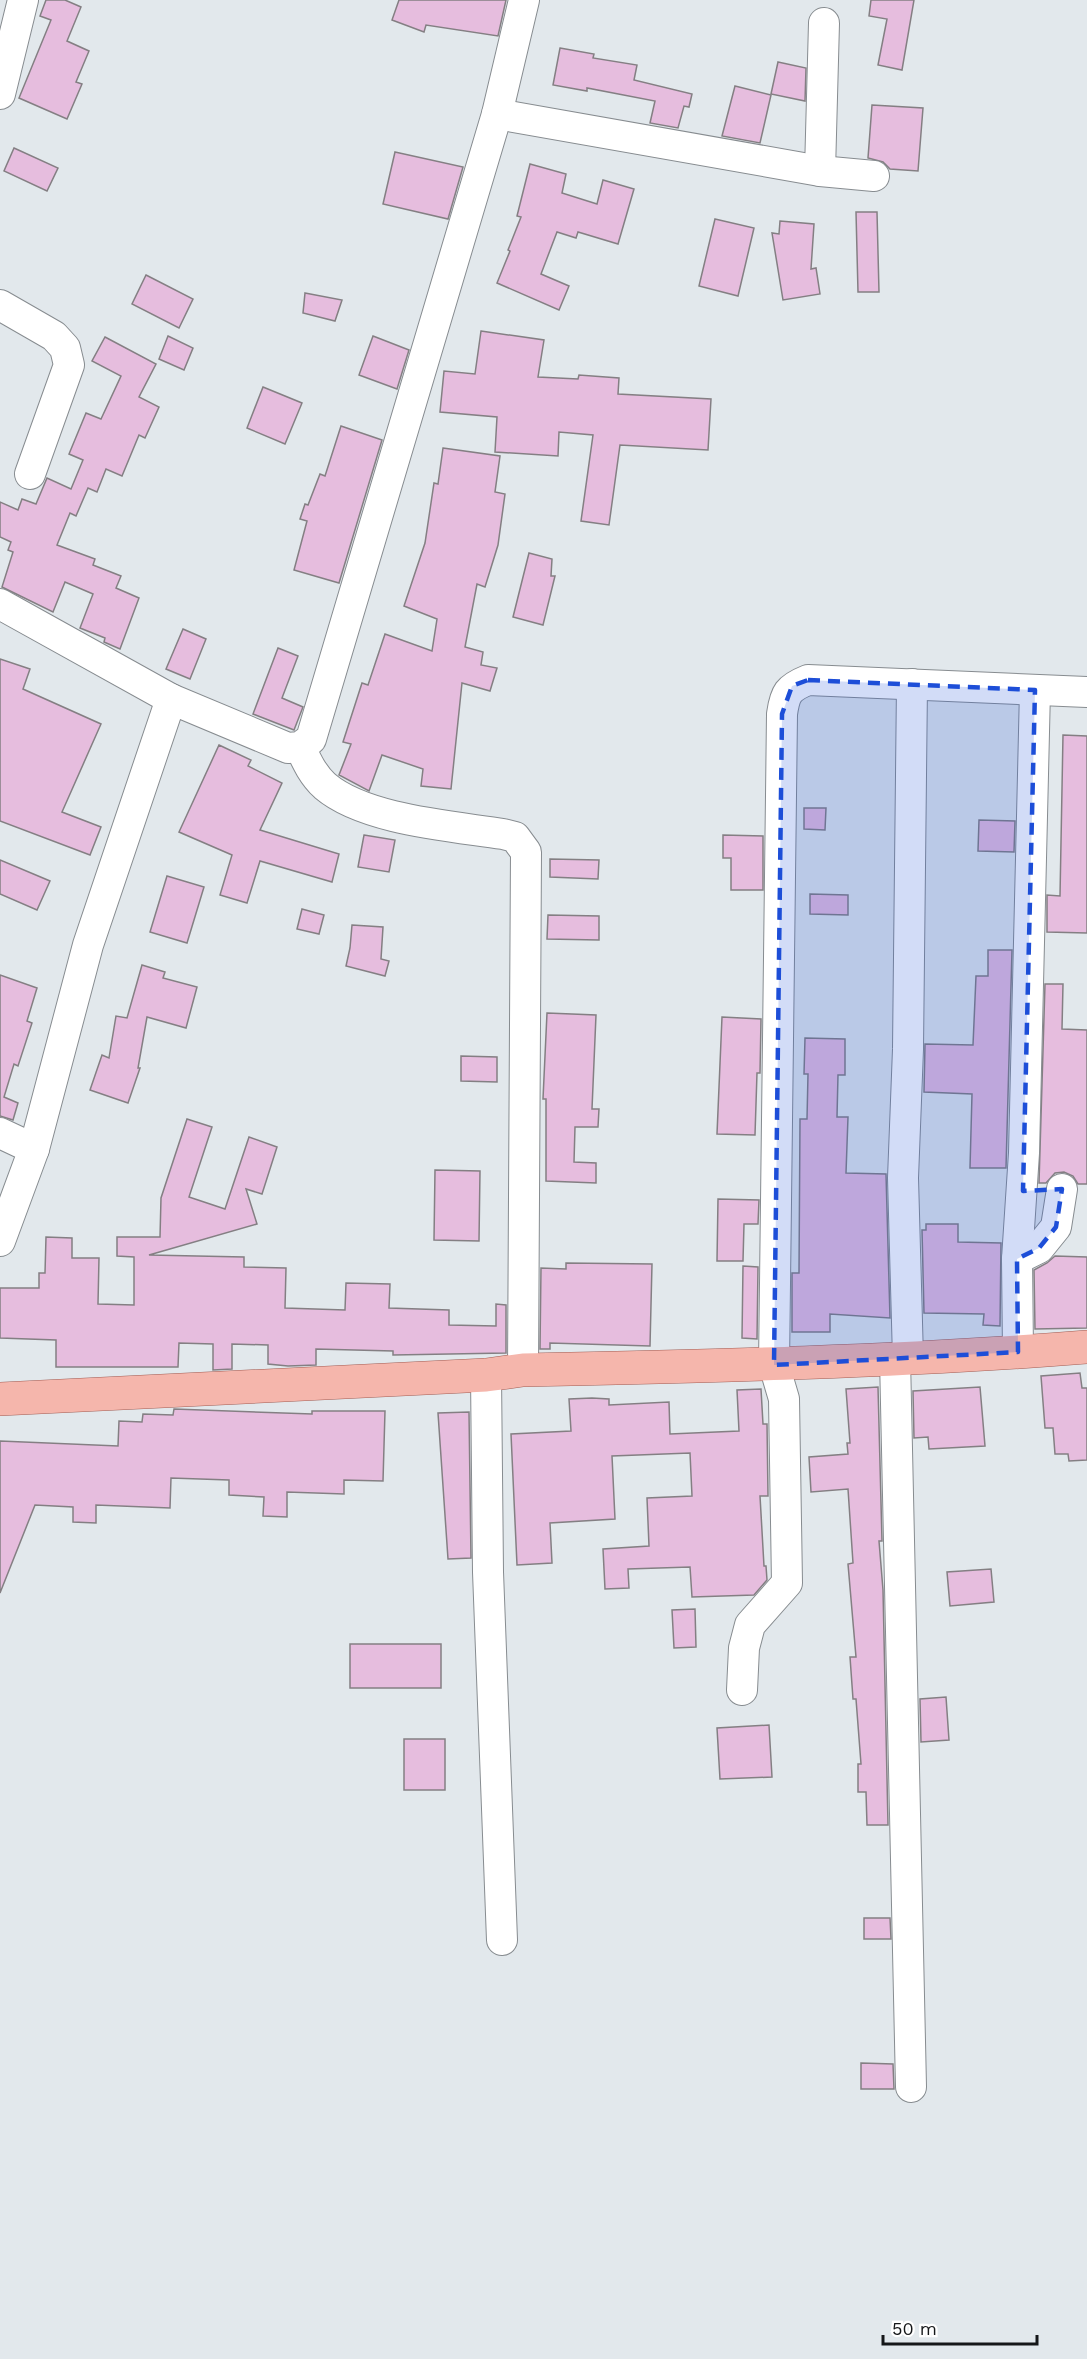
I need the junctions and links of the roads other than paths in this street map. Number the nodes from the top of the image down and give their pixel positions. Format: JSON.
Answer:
{"nodes":[{"id":1,"x":524,"y":0,"type":"edge"},
{"id":2,"x":14,"y":10,"type":"edge"},
{"id":3,"x":824,"y":23,"type":"dead end"},
{"id":4,"x":0,"y":94,"type":"edge"},
{"id":5,"x":497,"y":114,"type":"junction"},
{"id":6,"x":820,"y":171,"type":"junction"},
{"id":7,"x":874,"y":176,"type":"dead end"},
{"id":8,"x":0,"y":305,"type":"edge"},
{"id":9,"x":30,"y":474,"type":"dead end"},
{"id":10,"x":0,"y":604,"type":"edge"},
{"id":11,"x":912,"y":684,"type":"junction"},
{"id":12,"x":1035,"y":690,"type":"junction"},
{"id":13,"x":1087,"y":692,"type":"edge"},
{"id":14,"x":171,"y":699,"type":"junction"},
{"id":15,"x":300,"y":747,"type":"junction"},
{"id":16,"x":0,"y":1133,"type":"edge"},
{"id":17,"x":34,"y":1149,"type":"junction"},
{"id":18,"x":1074,"y":1189,"type":"edge"},
{"id":19,"x":1023,"y":1191,"type":"junction"},
{"id":20,"x":0,"y":1241,"type":"edge"},
{"id":21,"x":1017,"y":1260,"type":"junction"},
{"id":22,"x":1087,"y":1347,"type":"edge"},
{"id":23,"x":1018,"y":1352,"type":"junction"},
{"id":24,"x":901,"y":1358,"type":"junction"},
{"id":25,"x":774,"y":1365,"type":"junction"},
{"id":26,"x":523,"y":1370,"type":"junction"},
{"id":27,"x":486,"y":1375,"type":"junction"},
{"id":28,"x":0,"y":1399,"type":"edge"},
{"id":29,"x":742,"y":1690,"type":"dead end"},
{"id":30,"x":502,"y":1940,"type":"dead end"},
{"id":31,"x":911,"y":2087,"type":"dead end"}],
"edges":[{"from":1,"to":5,"type":"street"},
{"from":2,"to":4,"type":"street"},
{"from":3,"to":6,"type":"street"},
{"from":5,"to":6,"type":"street"},
{"from":5,"to":15,"type":"street"},
{"from":6,"to":7,"type":"street"},
{"from":8,"to":9,"type":"street"},
{"from":10,"to":14,"type":"street"},
{"from":11,"to":12,"type":"street"},
{"from":11,"to":24,"type":"street"},
{"from":11,"to":25,"type":"street"},
{"from":12,"to":13,"type":"street"},
{"from":12,"to":19,"type":"street"},
{"from":14,"to":15,"type":"street"},
{"from":14,"to":17,"type":"street"},
{"from":15,"to":26,"type":"street"},
{"from":16,"to":17,"type":"street"},
{"from":17,"to":20,"type":"street"},
{"from":18,"to":19,"type":"street"},
{"from":18,"to":21,"type":"street"},
{"from":19,"to":21,"type":"street"},
{"from":21,"to":23,"type":"street"},
{"from":22,"to":23,"type":"main road"},
{"from":23,"to":24,"type":"main road"},
{"from":24,"to":25,"type":"main road"},
{"from":24,"to":31,"type":"street"},
{"from":25,"to":26,"type":"main road"},
{"from":25,"to":29,"type":"street"},
{"from":26,"to":27,"type":"main road"},
{"from":27,"to":28,"type":"main road"},
{"from":27,"to":30,"type":"street"}]}
